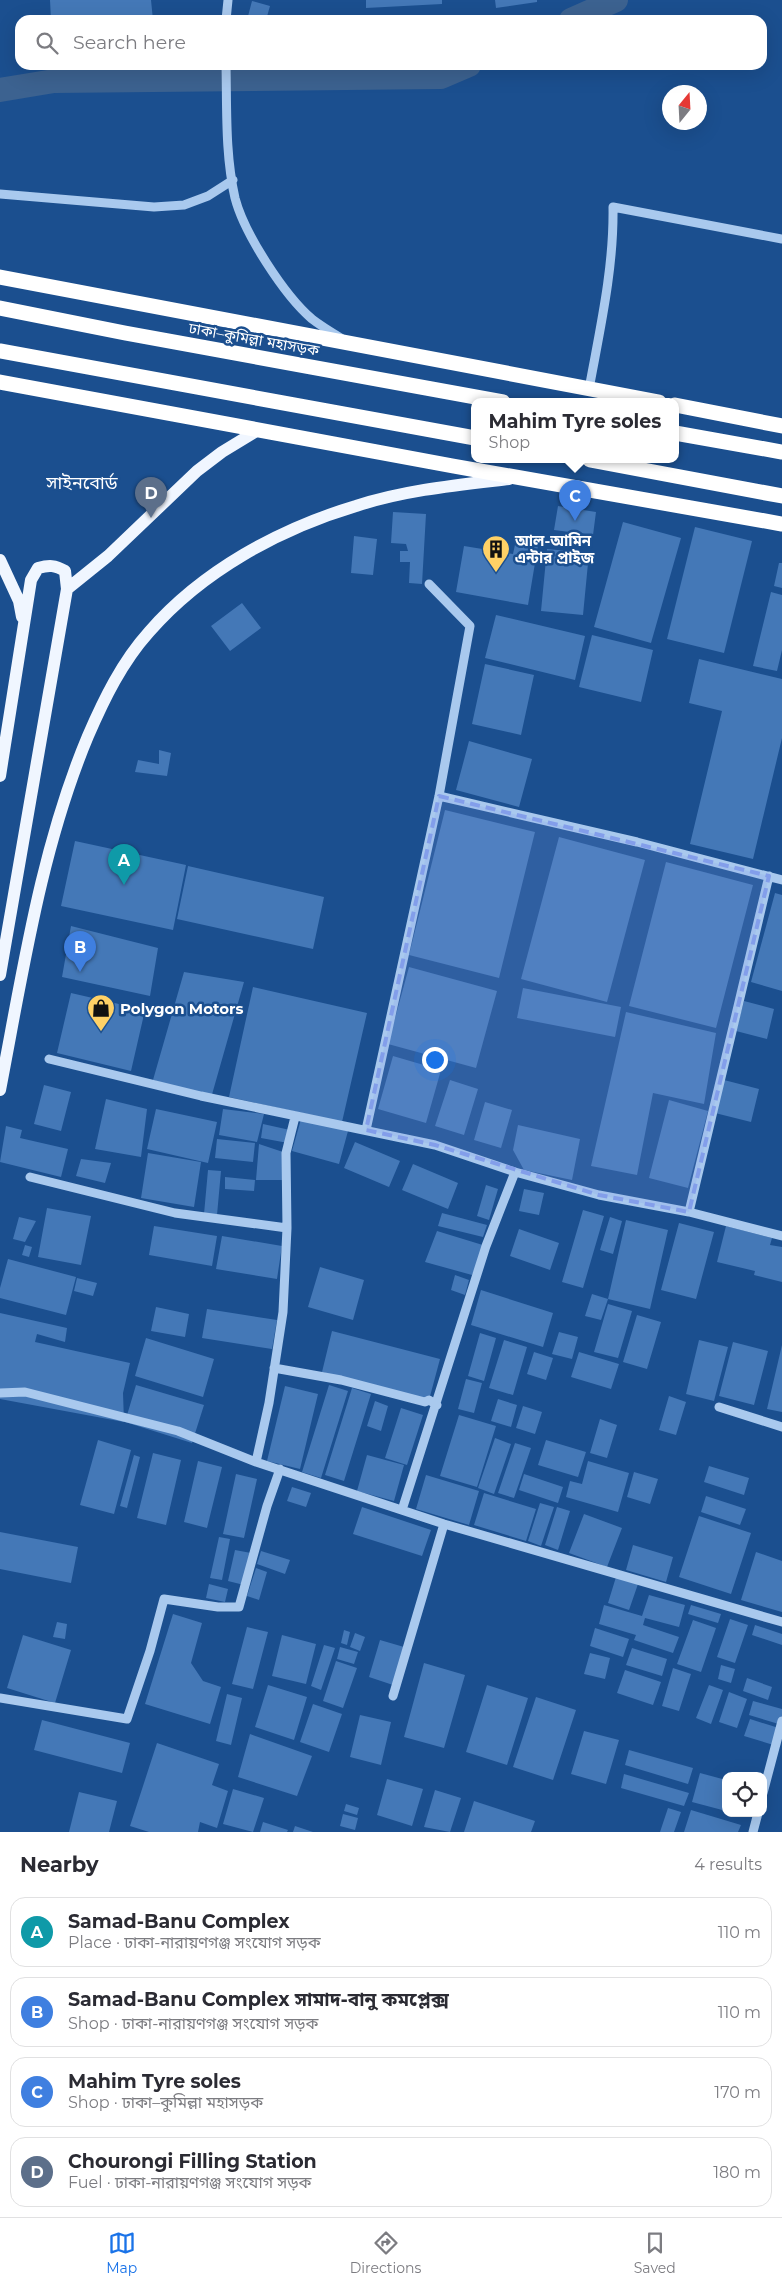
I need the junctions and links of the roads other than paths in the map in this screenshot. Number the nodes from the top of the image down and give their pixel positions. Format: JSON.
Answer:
{"nodes":[{"id":1,"x":228,"y":0,"type":"edge"},
{"id":2,"x":226,"y":15,"type":"edge"},
{"id":3,"x":226,"y":70,"type":"edge"},
{"id":4,"x":233,"y":180,"type":"junction"},
{"id":5,"x":0,"y":194,"type":"edge"},
{"id":6,"x":782,"y":239,"type":"edge"},
{"id":7,"x":0,"y":277,"type":"edge"},
{"id":8,"x":0,"y":308,"type":"edge"},
{"id":9,"x":350,"y":343,"type":"junction"},
{"id":10,"x":0,"y":351,"type":"edge"},
{"id":11,"x":0,"y":382,"type":"edge"},
{"id":12,"x":589,"y":389,"type":"junction"},
{"id":13,"x":481,"y":398,"type":"edge"},
{"id":14,"x":637,"y":398,"type":"edge"},
{"id":15,"x":679,"y":406,"type":"edge"},
{"id":16,"x":782,"y":426,"type":"edge"},
{"id":17,"x":258,"y":430,"type":"junction"},
{"id":18,"x":679,"y":433,"type":"edge"},
{"id":19,"x":471,"y":437,"type":"edge"},
{"id":20,"x":782,"y":452,"type":"edge"},
{"id":21,"x":606,"y":463,"type":"edge"},
{"id":22,"x":522,"y":478,"type":"junction"},
{"id":23,"x":782,"y":496,"type":"edge"},
{"id":24,"x":782,"y":524,"type":"edge"},
{"id":25,"x":0,"y":560,"type":"edge"},
{"id":26,"x":429,"y":584,"type":"dead end"},
{"id":27,"x":67,"y":589,"type":"junction"},
{"id":28,"x":24,"y":627,"type":"junction"},
{"id":29,"x":0,"y":776,"type":"edge"},
{"id":30,"x":439,"y":796,"type":"junction"},
{"id":31,"x":768,"y":876,"type":"junction"},
{"id":32,"x":782,"y":880,"type":"edge"},
{"id":33,"x":0,"y":975,"type":"edge"},
{"id":34,"x":49,"y":1060,"type":"dead end"},
{"id":35,"x":0,"y":1090,"type":"edge"},
{"id":36,"x":295,"y":1117,"type":"junction"},
{"id":37,"x":366,"y":1130,"type":"junction"},
{"id":38,"x":516,"y":1172,"type":"junction"},
{"id":39,"x":30,"y":1177,"type":"dead end"},
{"id":40,"x":689,"y":1212,"type":"junction"},
{"id":41,"x":287,"y":1228,"type":"junction"},
{"id":42,"x":782,"y":1236,"type":"edge"},
{"id":43,"x":274,"y":1368,"type":"junction"},
{"id":44,"x":0,"y":1393,"type":"edge"},
{"id":45,"x":437,"y":1404,"type":"junction"},
{"id":46,"x":720,"y":1407,"type":"dead end"},
{"id":47,"x":782,"y":1427,"type":"edge"},
{"id":48,"x":256,"y":1462,"type":"junction"},
{"id":49,"x":280,"y":1469,"type":"junction"},
{"id":50,"x":402,"y":1510,"type":"junction"},
{"id":51,"x":444,"y":1524,"type":"junction"},
{"id":52,"x":782,"y":1622,"type":"edge"},
{"id":53,"x":394,"y":1696,"type":"dead end"},
{"id":54,"x":0,"y":1698,"type":"edge"},
{"id":55,"x":782,"y":1721,"type":"edge"},
{"id":56,"x":767,"y":1778,"type":"edge"},
{"id":57,"x":757,"y":1817,"type":"edge"},
{"id":58,"x":753,"y":1832,"type":"edge"}],
"edges":[{"from":1,"to":2,"type":"street"},
{"from":3,"to":4,"type":"street"},
{"from":4,"to":5,"type":"street"},
{"from":4,"to":9,"type":"street"},
{"from":6,"to":12,"type":"street"},
{"from":7,"to":9,"type":"highway"},
{"from":8,"to":13,"type":"highway","name":"ঢাকা–কুমিল্লা মহাসড়ক"},
{"from":9,"to":12,"type":"highway"},
{"from":10,"to":19,"type":"highway"},
{"from":11,"to":17,"type":"highway"},
{"from":12,"to":14,"type":"highway"},
{"from":15,"to":16,"type":"highway"},
{"from":17,"to":22,"type":"highway"},
{"from":17,"to":27,"type":"main road"},
{"from":18,"to":20,"type":"highway"},
{"from":21,"to":23,"type":"highway"},
{"from":22,"to":24,"type":"highway"},
{"from":22,"to":35,"type":"main road"},
{"from":25,"to":28,"type":"main road"},
{"from":26,"to":30,"type":"street"},
{"from":27,"to":28,"type":"main road"},
{"from":27,"to":33,"type":"main road"},
{"from":28,"to":29,"type":"main road"},
{"from":30,"to":31,"type":"street"},
{"from":30,"to":37,"type":"street"},
{"from":31,"to":32,"type":"street"},
{"from":31,"to":40,"type":"street"},
{"from":34,"to":36,"type":"street"},
{"from":36,"to":37,"type":"street"},
{"from":36,"to":41,"type":"street"},
{"from":37,"to":38,"type":"street"},
{"from":38,"to":40,"type":"street"},
{"from":38,"to":45,"type":"street"},
{"from":39,"to":41,"type":"street"},
{"from":40,"to":42,"type":"street"},
{"from":41,"to":43,"type":"street"},
{"from":43,"to":45,"type":"street"},
{"from":43,"to":48,"type":"street"},
{"from":44,"to":48,"type":"street"},
{"from":45,"to":50,"type":"street"},
{"from":46,"to":47,"type":"street"},
{"from":48,"to":49,"type":"street"},
{"from":49,"to":50,"type":"street"},
{"from":49,"to":54,"type":"street"},
{"from":50,"to":51,"type":"street"},
{"from":51,"to":52,"type":"street"},
{"from":51,"to":53,"type":"street"},
{"from":55,"to":56,"type":"street"},
{"from":57,"to":58,"type":"street"}]}
